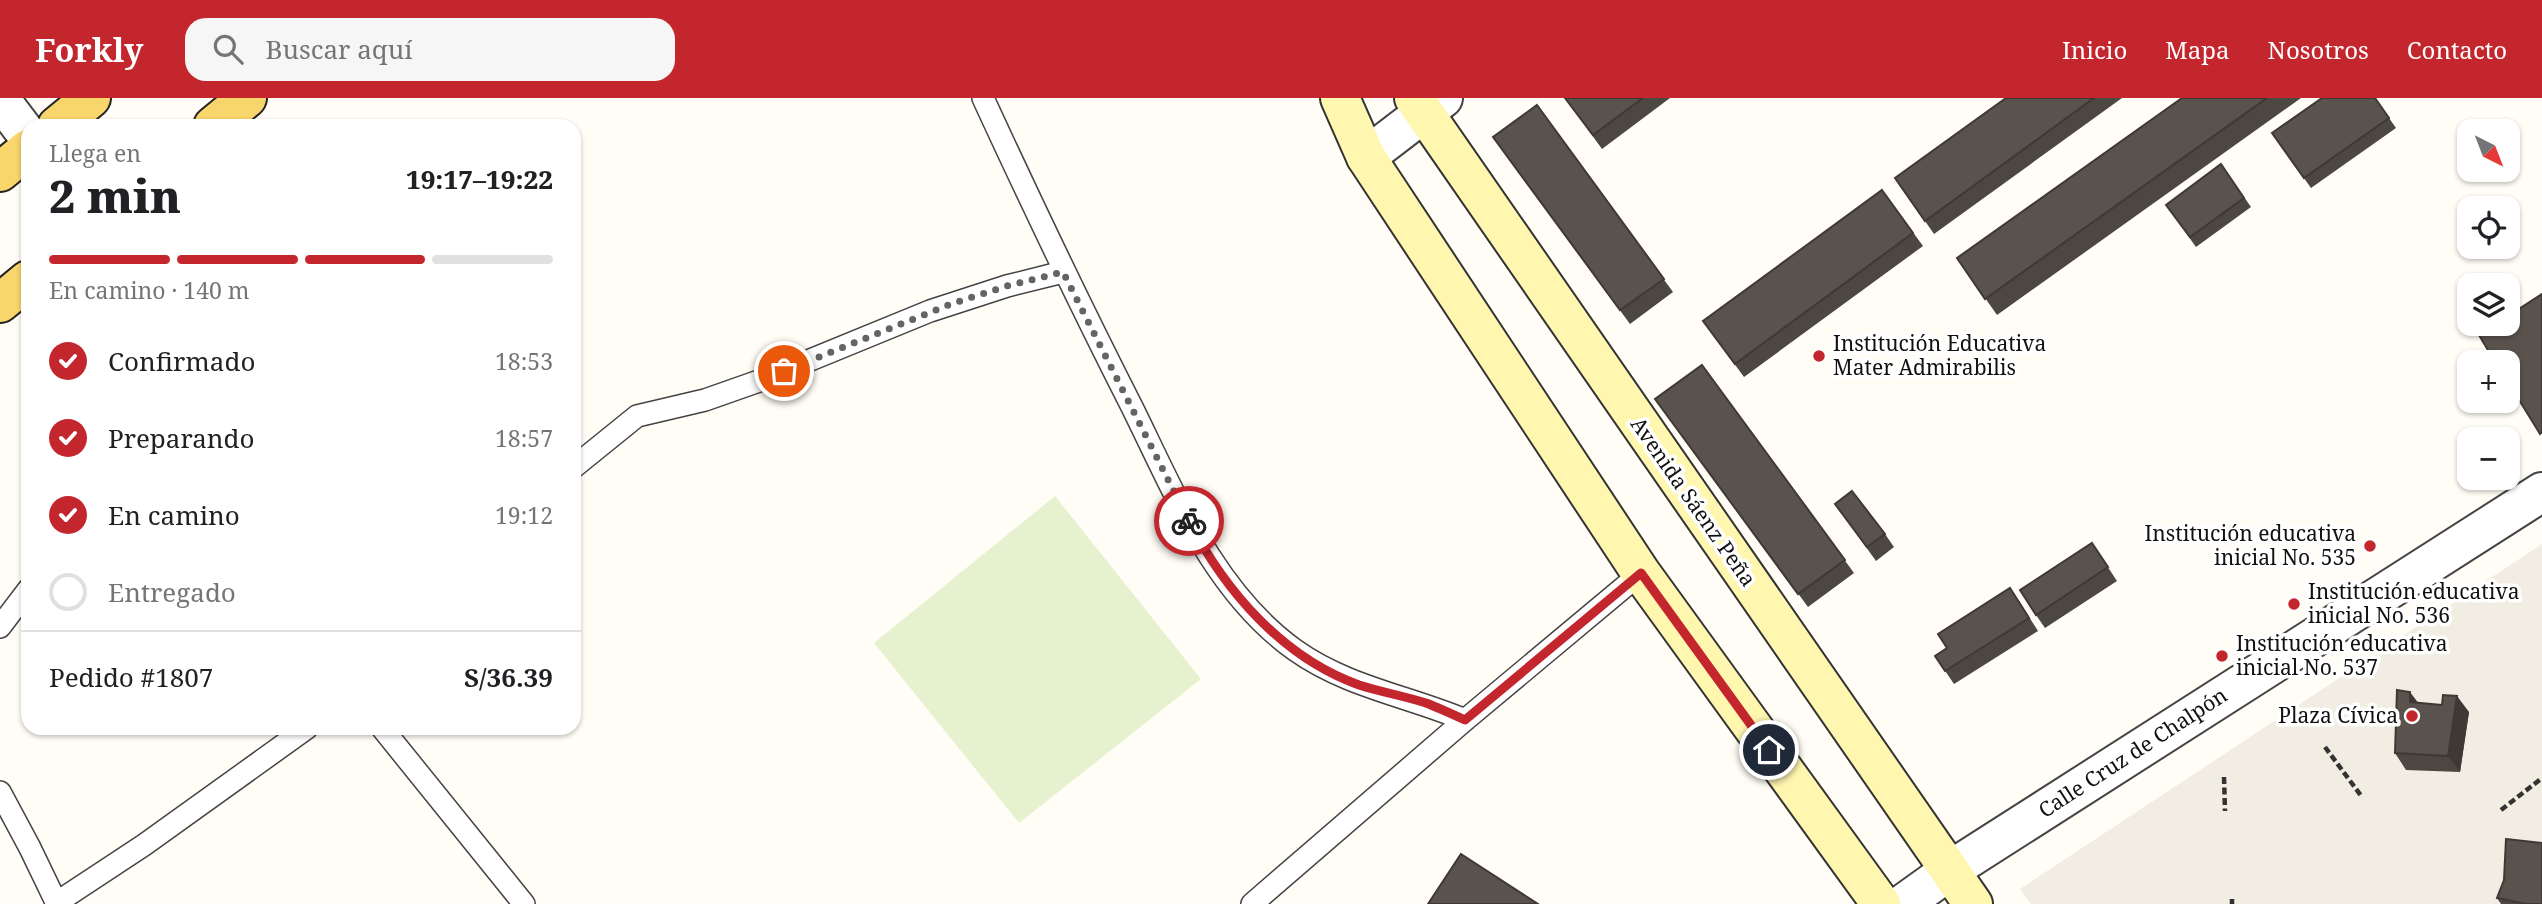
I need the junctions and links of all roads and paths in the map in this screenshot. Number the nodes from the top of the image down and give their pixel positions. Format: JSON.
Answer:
{"nodes":[{"id":1,"x":91,"y":98,"type":"edge"},
{"id":2,"x":247,"y":98,"type":"edge"},
{"id":3,"x":983,"y":98,"type":"edge"},
{"id":4,"x":1340,"y":98,"type":"edge"},
{"id":5,"x":0,"y":99,"type":"edge"},
{"id":6,"x":1427,"y":103,"type":"edge"},
{"id":7,"x":66,"y":119,"type":"edge"},
{"id":8,"x":222,"y":119,"type":"edge"},
{"id":9,"x":21,"y":127,"type":"edge"},
{"id":10,"x":21,"y":155,"type":"edge"},
{"id":11,"x":1366,"y":158,"type":"junction"},
{"id":12,"x":0,"y":172,"type":"edge"},
{"id":13,"x":1063,"y":272,"type":"junction"},
{"id":14,"x":21,"y":286,"type":"edge"},
{"id":15,"x":0,"y":303,"type":"edge"},
{"id":16,"x":581,"y":461,"type":"edge"},
{"id":17,"x":2542,"y":492,"type":"edge"},
{"id":18,"x":1641,"y":573,"type":"junction"},
{"id":19,"x":21,"y":600,"type":"edge"},
{"id":20,"x":0,"y":628,"type":"edge"},
{"id":21,"x":1465,"y":720,"type":"junction"},
{"id":22,"x":297,"y":735,"type":"edge"},
{"id":23,"x":388,"y":735,"type":"edge"},
{"id":24,"x":2325,"y":747,"type":"dead end"},
{"id":25,"x":2224,"y":776,"type":"dead end"},
{"id":26,"x":2542,"y":778,"type":"edge"},
{"id":27,"x":0,"y":792,"type":"edge"},
{"id":28,"x":2362,"y":797,"type":"dead end"},
{"id":29,"x":2501,"y":810,"type":"dead end"},
{"id":30,"x":2225,"y":811,"type":"dead end"},
{"id":31,"x":1949,"y":871,"type":"junction"},
{"id":32,"x":57,"y":904,"type":"edge"},
{"id":33,"x":524,"y":904,"type":"edge"},
{"id":34,"x":1252,"y":904,"type":"edge"},
{"id":35,"x":1881,"y":904,"type":"edge"},
{"id":36,"x":1903,"y":904,"type":"edge"},
{"id":37,"x":1973,"y":904,"type":"edge"}],
"edges":[{"from":1,"to":7,"type":"main road"},
{"from":2,"to":8,"type":"main road"},
{"from":3,"to":13,"type":"lane"},
{"from":4,"to":11,"type":"street"},
{"from":5,"to":9,"type":"street"},
{"from":6,"to":11,"type":"street"},
{"from":6,"to":31,"type":"street","name":"Avenida Sáenz Peña"},
{"from":10,"to":12,"type":"main road"},
{"from":11,"to":18,"type":"street"},
{"from":13,"to":16,"type":"lane"},
{"from":13,"to":21,"type":"lane"},
{"from":14,"to":15,"type":"main road"},
{"from":17,"to":31,"type":"street","name":"Calle Cruz de Chalpón"},
{"from":18,"to":21,"type":"lane"},
{"from":18,"to":35,"type":"street"},
{"from":19,"to":20,"type":"lane"},
{"from":21,"to":34,"type":"lane"},
{"from":22,"to":32,"type":"lane"},
{"from":23,"to":33,"type":"lane"},
{"from":24,"to":28,"type":"path"},
{"from":25,"to":30,"type":"path"},
{"from":26,"to":29,"type":"path"},
{"from":27,"to":32,"type":"lane"},
{"from":31,"to":36,"type":"street","name":"Calle Cruz de Chalpón"},
{"from":31,"to":37,"type":"street","name":"Avenida Sáenz Peña"}]}
